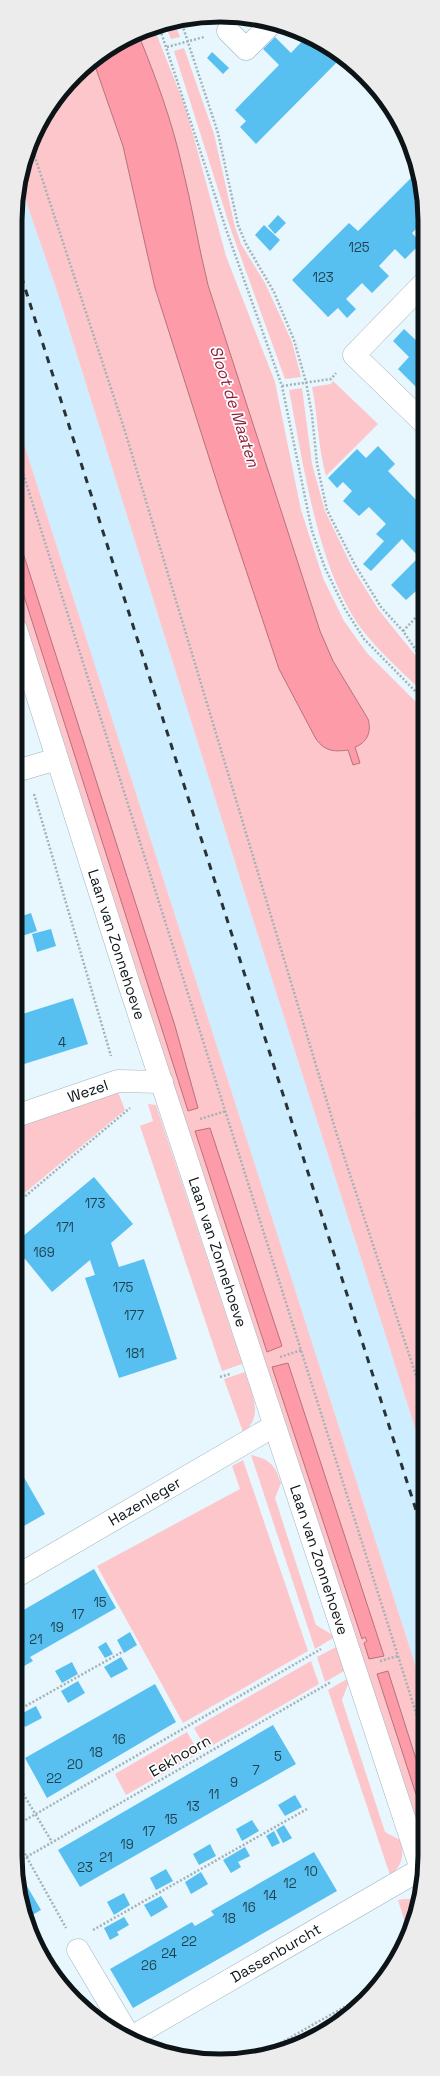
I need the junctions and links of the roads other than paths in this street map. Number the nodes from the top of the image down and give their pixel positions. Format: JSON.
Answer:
{"nodes":[{"id":1,"x":266,"y":28,"type":"edge"},
{"id":2,"x":228,"y":31,"type":"road end"},
{"id":3,"x":418,"y":289,"type":"edge"},
{"id":4,"x":418,"y":417,"type":"edge"},
{"id":5,"x":22,"y":648,"type":"edge"},
{"id":6,"x":57,"y":760,"type":"junction"},
{"id":7,"x":22,"y":770,"type":"edge"},
{"id":8,"x":162,"y":1082,"type":"junction"},
{"id":9,"x":22,"y":1114,"type":"edge"},
{"id":10,"x":274,"y":1426,"type":"junction"},
{"id":11,"x":22,"y":1573,"type":"edge"},
{"id":12,"x":418,"y":1860,"type":"edge"},
{"id":13,"x":417,"y":1875,"type":"edge"},
{"id":14,"x":75,"y":1946,"type":"road end"},
{"id":15,"x":124,"y":2029,"type":"edge"},
{"id":16,"x":136,"y":2036,"type":"edge"}],
"edges":[{"from":1,"to":2,"type":"street"},
{"from":3,"to":4,"type":"street"},
{"from":5,"to":6,"type":"street","name":"Laan van Zonnehoeve"},
{"from":6,"to":7,"type":"street"},
{"from":6,"to":8,"type":"street","name":"Laan van Zonnehoeve"},
{"from":8,"to":9,"type":"street","name":"Wezel"},
{"from":8,"to":10,"type":"street","name":"Laan van Zonnehoeve"},
{"from":10,"to":11,"type":"street","name":"Hazenleger"},
{"from":10,"to":12,"type":"street","name":"Laan van Zonnehoeve"},
{"from":13,"to":16,"type":"street","name":"Dassenburcht"},
{"from":14,"to":15,"type":"street","name":"Dassenburcht"}]}
